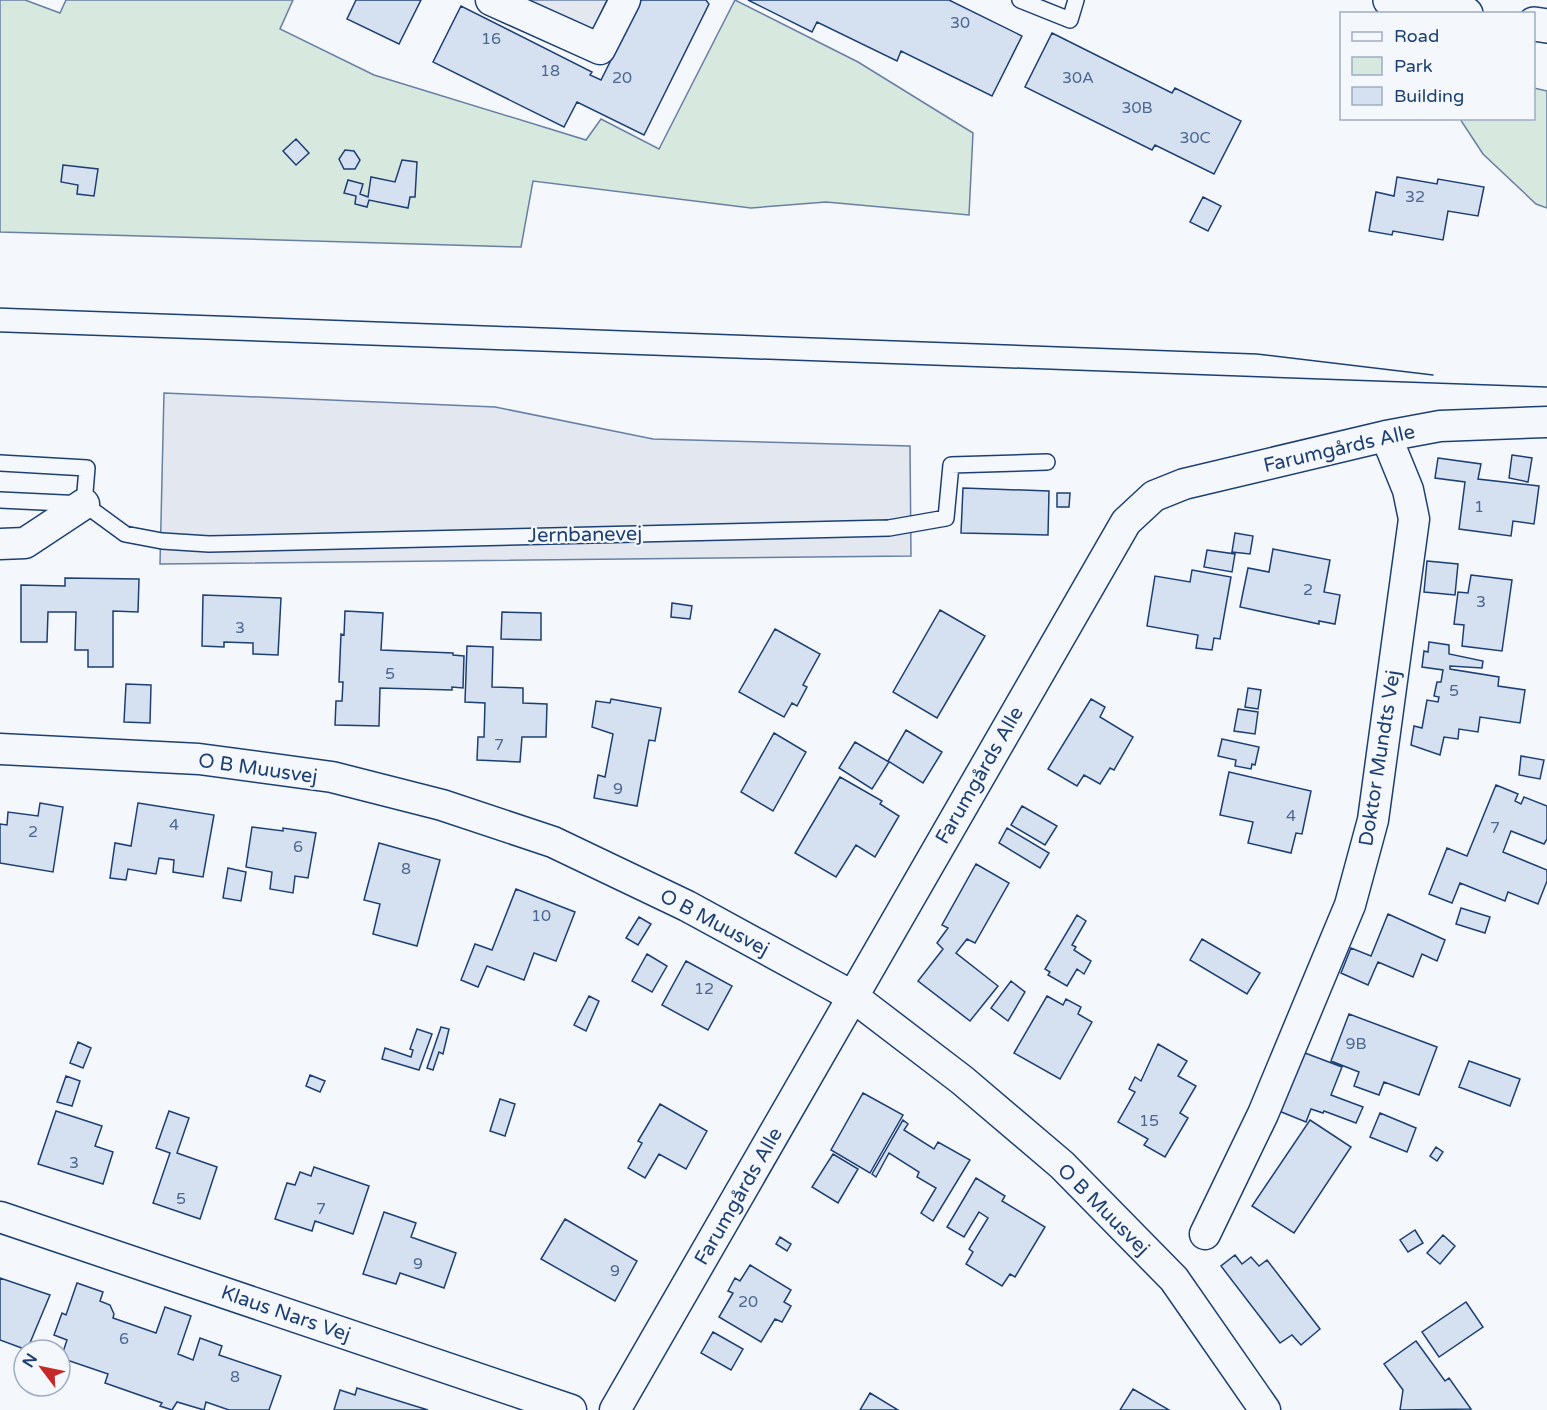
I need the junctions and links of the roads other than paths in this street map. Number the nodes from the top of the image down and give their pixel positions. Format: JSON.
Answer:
{"nodes":[{"id":1,"x":491,"y":0,"type":"edge"},
{"id":2,"x":625,"y":0,"type":"edge"},
{"id":3,"x":1020,"y":0,"type":"edge"},
{"id":4,"x":1076,"y":0,"type":"edge"},
{"id":5,"x":1390,"y":0,"type":"edge"},
{"id":6,"x":1436,"y":4,"type":"edge"},
{"id":7,"x":1460,"y":12,"type":"edge"},
{"id":8,"x":1547,"y":422,"type":"edge"},
{"id":9,"x":1386,"y":436,"type":"junction"},
{"id":10,"x":1047,"y":462,"type":"dead end"},
{"id":11,"x":0,"y":464,"type":"edge"},
{"id":12,"x":0,"y":500,"type":"edge"},
{"id":13,"x":84,"y":504,"type":"junction"},
{"id":14,"x":0,"y":544,"type":"edge"},
{"id":15,"x":0,"y":749,"type":"edge"},
{"id":16,"x":852,"y":996,"type":"junction"},
{"id":17,"x":0,"y":1217,"type":"edge"},
{"id":18,"x":1205,"y":1234,"type":"dead end"},
{"id":19,"x":571,"y":1410,"type":"edge"},
{"id":20,"x":615,"y":1410,"type":"edge"},
{"id":21,"x":1265,"y":1410,"type":"edge"}],
"edges":[{"from":1,"to":2,"type":"street"},
{"from":3,"to":4,"type":"lane"},
{"from":5,"to":6,"type":"street"},
{"from":6,"to":7,"type":"street"},
{"from":8,"to":9,"type":"street","name":"Farumgårds Alle"},
{"from":9,"to":16,"type":"street","name":"Farumgårds Alle"},
{"from":9,"to":18,"type":"street","name":"Doktor Mundts Vej"},
{"from":10,"to":13,"type":"lane","name":"Jernbanevej"},
{"from":11,"to":13,"type":"lane"},
{"from":12,"to":13,"type":"lane"},
{"from":13,"to":14,"type":"street"},
{"from":15,"to":16,"type":"street","name":"O B Muusvej"},
{"from":16,"to":20,"type":"street","name":"Farumgårds Alle"},
{"from":16,"to":21,"type":"street","name":"O B Muusvej"},
{"from":17,"to":19,"type":"street","name":"Klaus Nars Vej"}]}
